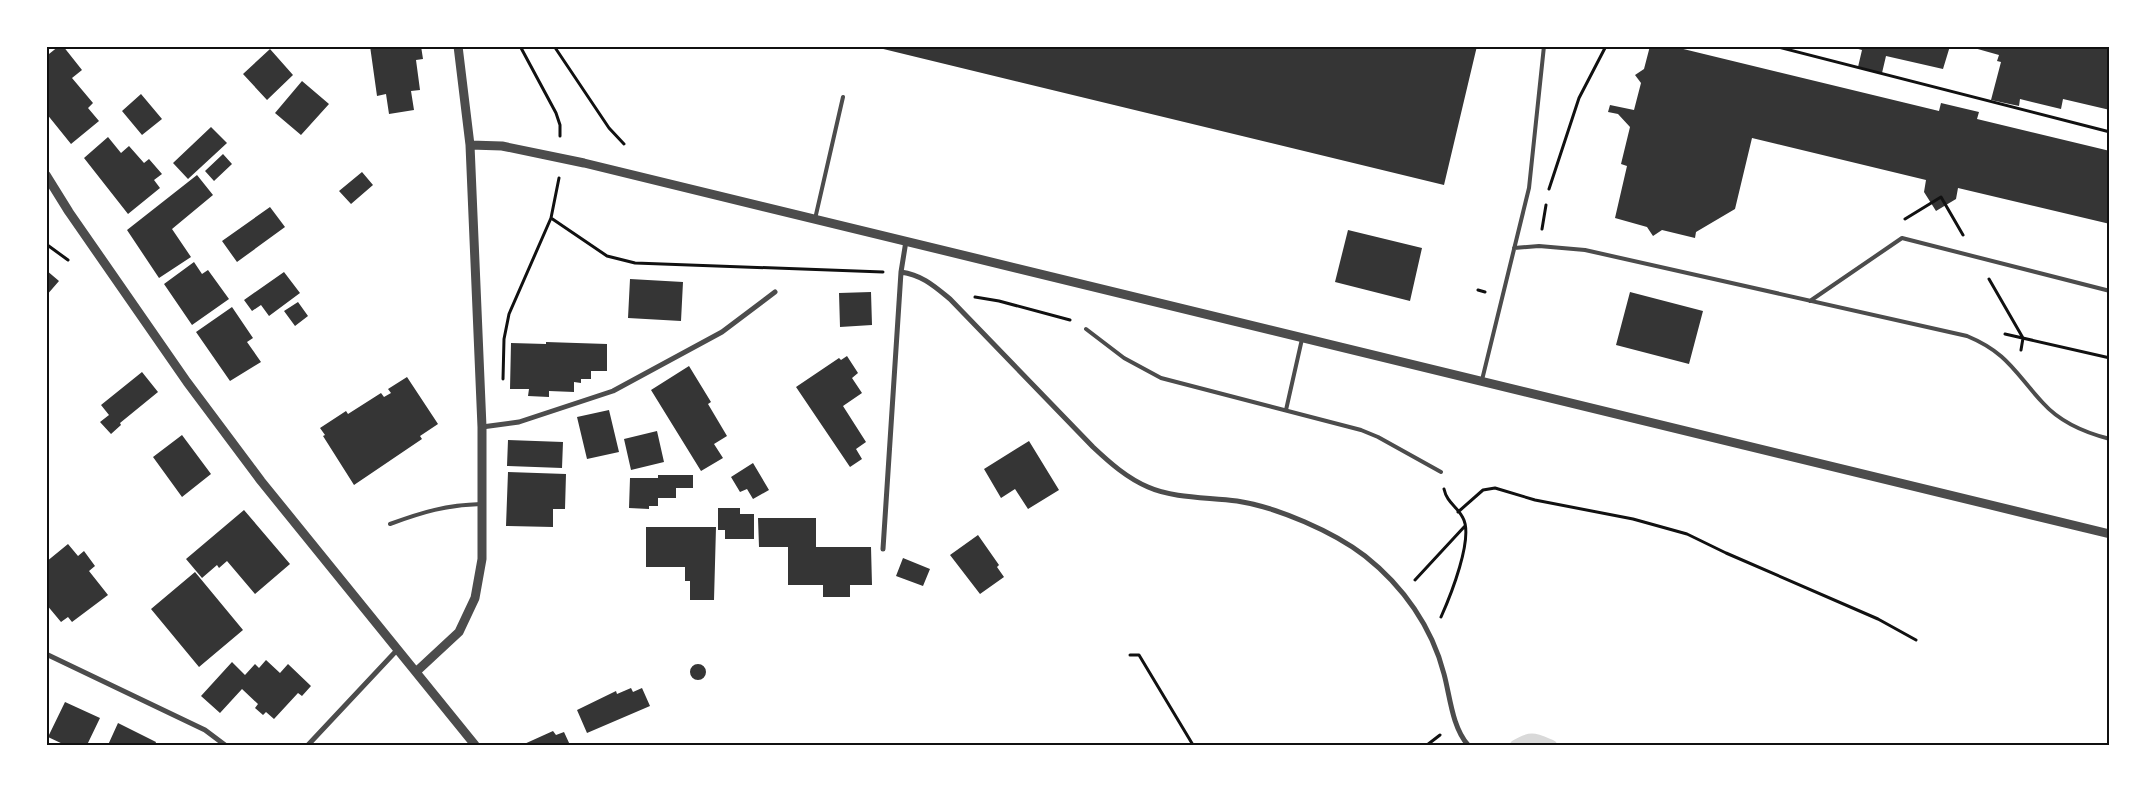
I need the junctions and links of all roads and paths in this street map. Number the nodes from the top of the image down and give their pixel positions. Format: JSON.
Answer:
{"nodes":[{"id":1,"x":458,"y":46,"type":"edge"},
{"id":2,"x":520,"y":46,"type":"edge"},
{"id":3,"x":554,"y":46,"type":"edge"},
{"id":4,"x":1544,"y":46,"type":"edge"},
{"id":5,"x":1606,"y":46,"type":"edge"},
{"id":6,"x":1774,"y":46,"type":"edge"},
{"id":7,"x":843,"y":97,"type":"dead end"},
{"id":8,"x":2110,"y":132,"type":"edge"},
{"id":9,"x":560,"y":137,"type":"dead end"},
{"id":10,"x":624,"y":144,"type":"dead end"},
{"id":11,"x":470,"y":145,"type":"junction"},
{"id":12,"x":46,"y":175,"type":"edge"},
{"id":13,"x":559,"y":177,"type":"dead end"},
{"id":14,"x":1548,"y":193,"type":"dead end"},
{"id":15,"x":1546,"y":202,"type":"dead end"},
{"id":16,"x":551,"y":218,"type":"junction"},
{"id":17,"x":815,"y":219,"type":"junction"},
{"id":18,"x":906,"y":241,"type":"junction"},
{"id":19,"x":46,"y":244,"type":"edge"},
{"id":20,"x":1539,"y":246,"type":"junction"},
{"id":21,"x":1514,"y":248,"type":"junction"},
{"id":22,"x":68,"y":260,"type":"dead end"},
{"id":23,"x":901,"y":272,"type":"junction"},
{"id":24,"x":2110,"y":291,"type":"edge"},
{"id":25,"x":775,"y":292,"type":"dead end"},
{"id":26,"x":950,"y":299,"type":"junction"},
{"id":27,"x":1810,"y":301,"type":"junction"},
{"id":28,"x":1086,"y":329,"type":"joint"},
{"id":29,"x":1302,"y":338,"type":"junction"},
{"id":30,"x":2023,"y":338,"type":"dead end"},
{"id":31,"x":2110,"y":358,"type":"edge"},
{"id":32,"x":1481,"y":382,"type":"junction"},
{"id":33,"x":503,"y":387,"type":"dead end"},
{"id":34,"x":1286,"y":410,"type":"junction"},
{"id":35,"x":482,"y":427,"type":"junction"},
{"id":36,"x":2110,"y":439,"type":"edge"},
{"id":37,"x":1441,"y":472,"type":"joint"},
{"id":38,"x":483,"y":504,"type":"junction"},
{"id":39,"x":1458,"y":512,"type":"junction"},
{"id":40,"x":390,"y":524,"type":"dead end"},
{"id":41,"x":1465,"y":525,"type":"junction"},
{"id":42,"x":2110,"y":534,"type":"edge"},
{"id":43,"x":882,"y":549,"type":"dead end"},
{"id":44,"x":1404,"y":593,"type":"junction"},
{"id":45,"x":1432,"y":637,"type":"junction"},
{"id":46,"x":1916,"y":640,"type":"dead end"},
{"id":47,"x":398,"y":648,"type":"junction"},
{"id":48,"x":46,"y":654,"type":"edge"},
{"id":49,"x":1130,"y":655,"type":"dead end"},
{"id":50,"x":417,"y":672,"type":"junction"},
{"id":51,"x":225,"y":745,"type":"edge"},
{"id":52,"x":308,"y":745,"type":"edge"},
{"id":53,"x":475,"y":745,"type":"edge"},
{"id":54,"x":1193,"y":745,"type":"edge"},
{"id":55,"x":1468,"y":745,"type":"edge"}],
"edges":[{"from":1,"to":11,"type":"street"},
{"from":2,"to":9,"type":"path"},
{"from":3,"to":10,"type":"path"},
{"from":4,"to":21,"type":"lane"},
{"from":5,"to":14,"type":"path"},
{"from":6,"to":8,"type":"path"},
{"from":7,"to":17,"type":"lane"},
{"from":11,"to":17,"type":"street"},
{"from":11,"to":35,"type":"street"},
{"from":12,"to":47,"type":"street"},
{"from":13,"to":16,"type":"path"},
{"from":15,"to":20,"type":"path"},
{"from":16,"to":23,"type":"path"},
{"from":16,"to":33,"type":"path"},
{"from":17,"to":18,"type":"street"},
{"from":18,"to":23,"type":"street"},
{"from":18,"to":29,"type":"street"},
{"from":19,"to":22,"type":"path"},
{"from":20,"to":21,"type":"lane"},
{"from":20,"to":27,"type":"lane"},
{"from":21,"to":32,"type":"lane"},
{"from":23,"to":26,"type":"street"},
{"from":23,"to":43,"type":"street"},
{"from":24,"to":27,"type":"lane"},
{"from":25,"to":35,"type":"street"},
{"from":26,"to":28,"type":"path"},
{"from":26,"to":44,"type":"street"},
{"from":27,"to":36,"type":"lane"},
{"from":28,"to":34,"type":"lane"},
{"from":29,"to":32,"type":"street"},
{"from":29,"to":34,"type":"lane"},
{"from":30,"to":31,"type":"path"},
{"from":32,"to":42,"type":"street"},
{"from":34,"to":37,"type":"lane"},
{"from":35,"to":38,"type":"street"},
{"from":37,"to":39,"type":"path"},
{"from":38,"to":40,"type":"lane"},
{"from":38,"to":50,"type":"street"},
{"from":39,"to":41,"type":"path"},
{"from":39,"to":46,"type":"path"},
{"from":41,"to":44,"type":"path"},
{"from":41,"to":45,"type":"path"},
{"from":44,"to":45,"type":"street"},
{"from":45,"to":55,"type":"street"},
{"from":47,"to":50,"type":"street"},
{"from":47,"to":52,"type":"street"},
{"from":48,"to":51,"type":"street"},
{"from":49,"to":54,"type":"path"},
{"from":50,"to":53,"type":"street"}]}
